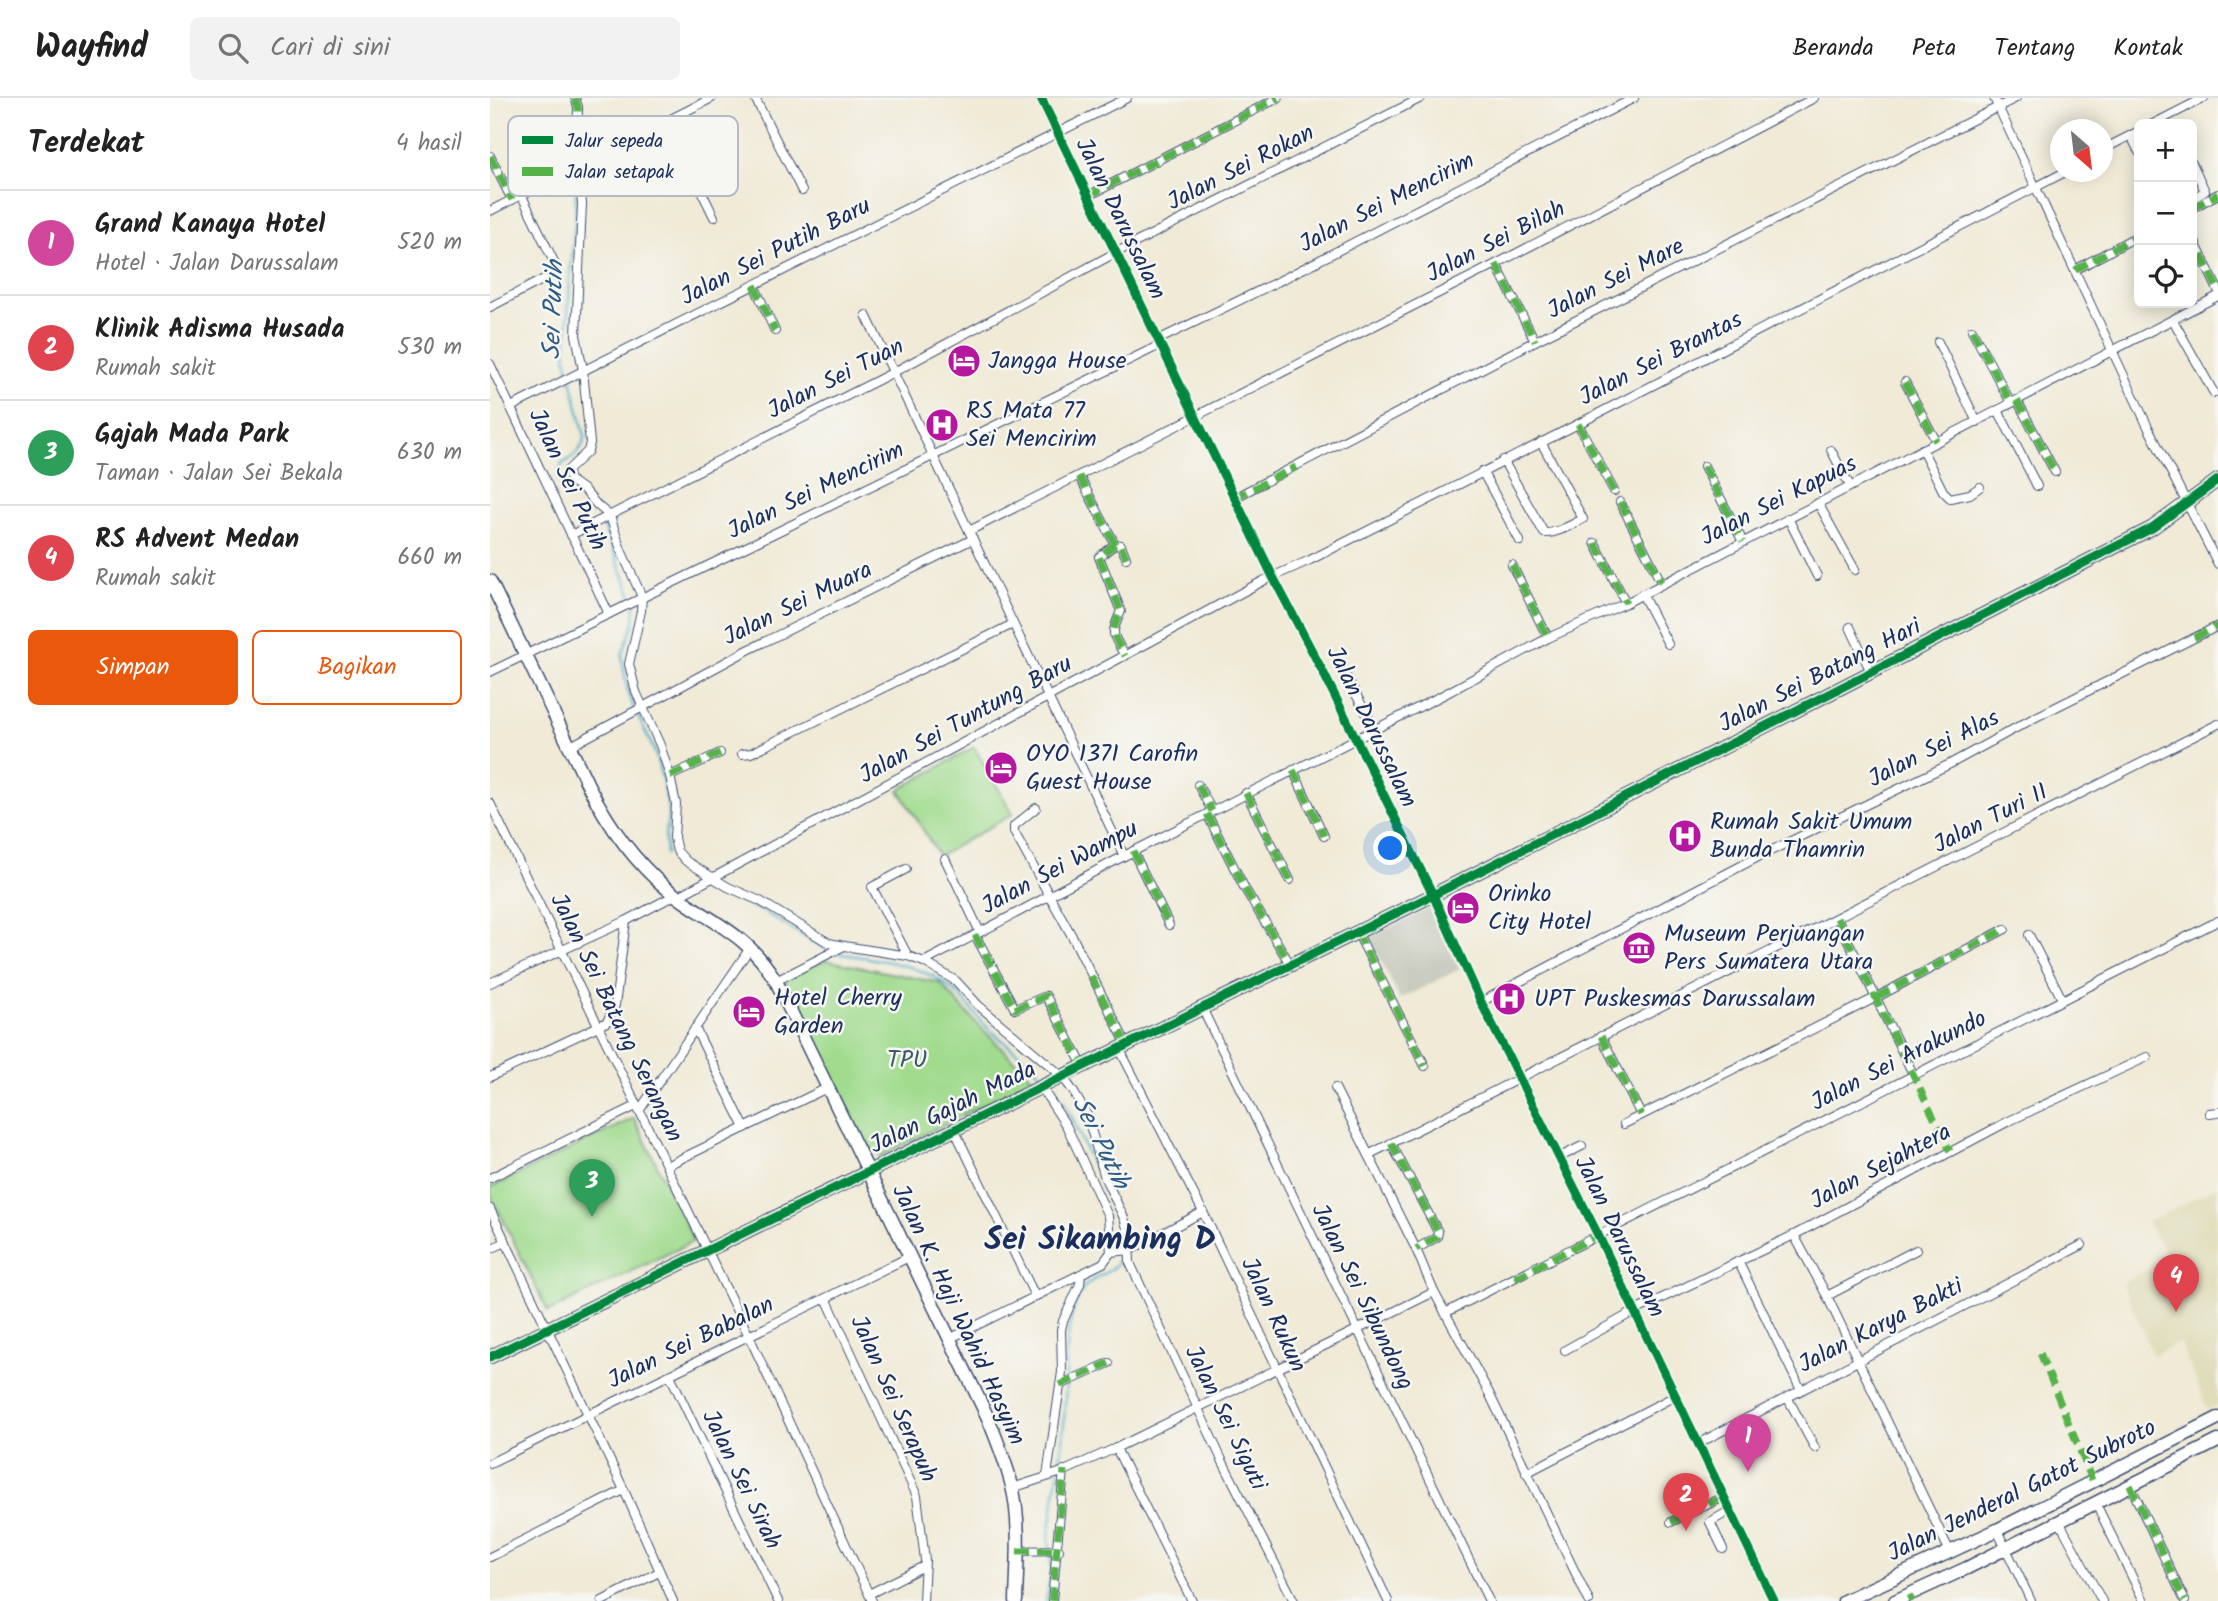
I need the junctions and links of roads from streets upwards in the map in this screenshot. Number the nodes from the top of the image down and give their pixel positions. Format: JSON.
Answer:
{"nodes":[{"id":1,"x":575,"y":98,"type":"edge"},
{"id":2,"x":712,"y":98,"type":"edge"},
{"id":3,"x":755,"y":98,"type":"edge"},
{"id":4,"x":1041,"y":98,"type":"edge"},
{"id":5,"x":1126,"y":98,"type":"edge"},
{"id":6,"x":1278,"y":98,"type":"edge"},
{"id":7,"x":1421,"y":98,"type":"edge"},
{"id":8,"x":1634,"y":98,"type":"edge"},
{"id":9,"x":1814,"y":98,"type":"edge"},
{"id":10,"x":1994,"y":98,"type":"edge"},
{"id":11,"x":2016,"y":98,"type":"edge"},
{"id":12,"x":2204,"y":98,"type":"edge"},
{"id":13,"x":1998,"y":108,"type":"junction"},
{"id":14,"x":578,"y":116,"type":"edge"},
{"id":15,"x":677,"y":116,"type":"edge"},
{"id":16,"x":2172,"y":119,"type":"edge"},
{"id":17,"x":1058,"y":133,"type":"junction"},
{"id":18,"x":2134,"y":134,"type":"edge"},
{"id":19,"x":2113,"y":144,"type":"edge"},
{"id":20,"x":490,"y":156,"type":"edge"},
{"id":21,"x":2197,"y":174,"type":"edge"},
{"id":22,"x":2050,"y":181,"type":"edge"},
{"id":23,"x":2037,"y":188,"type":"junction"},
{"id":24,"x":802,"y":191,"type":"dead end"},
{"id":25,"x":508,"y":192,"type":"edge"},
{"id":26,"x":2218,"y":194,"type":"edge"},
{"id":27,"x":510,"y":196,"type":"edge"},
{"id":28,"x":522,"y":196,"type":"joint"},
{"id":29,"x":580,"y":196,"type":"edge"},
{"id":30,"x":704,"y":196,"type":"edge"},
{"id":31,"x":2197,"y":196,"type":"edge"},
{"id":32,"x":1088,"y":197,"type":"junction"},
{"id":33,"x":512,"y":200,"type":"junction"},
{"id":34,"x":2197,"y":205,"type":"edge"},
{"id":35,"x":490,"y":211,"type":"edge"},
{"id":36,"x":714,"y":217,"type":"dead end"},
{"id":37,"x":2134,"y":238,"type":"edge"},
{"id":38,"x":2196,"y":245,"type":"edge"},
{"id":39,"x":1115,"y":253,"type":"junction"},
{"id":40,"x":1496,"y":264,"type":"junction"},
{"id":41,"x":2075,"y":270,"type":"junction"},
{"id":42,"x":754,"y":285,"type":"junction"},
{"id":43,"x":2218,"y":290,"type":"edge"},
{"id":44,"x":2218,"y":296,"type":"edge"},
{"id":45,"x":490,"y":307,"type":"edge"},
{"id":46,"x":866,"y":315,"type":"dead end"},
{"id":47,"x":2173,"y":320,"type":"junction"},
{"id":48,"x":1972,"y":330,"type":"dead end"},
{"id":49,"x":775,"y":331,"type":"dead end"},
{"id":50,"x":1535,"y":341,"type":"junction"},
{"id":51,"x":1159,"y":342,"type":"junction"},
{"id":52,"x":1938,"y":342,"type":"dead end"},
{"id":53,"x":2113,"y":351,"type":"junction"},
{"id":54,"x":490,"y":364,"type":"edge"},
{"id":55,"x":583,"y":370,"type":"junction"},
{"id":56,"x":894,"y":372,"type":"junction"},
{"id":57,"x":1905,"y":382,"type":"dead end"},
{"id":58,"x":2214,"y":393,"type":"dead end"},
{"id":59,"x":2014,"y":402,"type":"junction"},
{"id":60,"x":511,"y":407,"type":"junction"},
{"id":61,"x":1998,"y":410,"type":"junction"},
{"id":62,"x":1195,"y":417,"type":"junction"},
{"id":63,"x":1977,"y":422,"type":"junction"},
{"id":64,"x":1578,"y":424,"type":"junction"},
{"id":65,"x":1936,"y":441,"type":"junction"},
{"id":66,"x":1541,"y":442,"type":"junction"},
{"id":67,"x":1922,"y":449,"type":"junction"},
{"id":68,"x":1831,"y":450,"type":"dead end"},
{"id":69,"x":932,"y":456,"type":"junction"},
{"id":70,"x":1503,"y":460,"type":"junction"},
{"id":71,"x":1704,"y":467,"type":"dead end"},
{"id":72,"x":1482,"y":471,"type":"junction"},
{"id":73,"x":2055,"y":472,"type":"dead end"},
{"id":74,"x":1079,"y":476,"type":"junction"},
{"id":75,"x":2218,"y":480,"type":"edge"},
{"id":76,"x":1850,"y":486,"type":"junction"},
{"id":77,"x":2036,"y":486,"type":"dead end"},
{"id":78,"x":1980,"y":487,"type":"dead end"},
{"id":79,"x":1614,"y":491,"type":"dead end"},
{"id":80,"x":1234,"y":498,"type":"junction"},
{"id":81,"x":1620,"y":502,"type":"dead end"},
{"id":82,"x":1818,"y":503,"type":"junction"},
{"id":83,"x":2186,"y":505,"type":"junction"},
{"id":84,"x":608,"y":517,"type":"junction"},
{"id":85,"x":1788,"y":518,"type":"junction"},
{"id":86,"x":571,"y":535,"type":"junction"},
{"id":87,"x":971,"y":535,"type":"junction"},
{"id":88,"x":1520,"y":541,"type":"dead end"},
{"id":89,"x":1743,"y":542,"type":"junction"},
{"id":90,"x":1595,"y":543,"type":"dead end"},
{"id":91,"x":1115,"y":544,"type":"junction"},
{"id":92,"x":1126,"y":558,"type":"dead end"},
{"id":93,"x":2218,"y":564,"type":"edge"},
{"id":94,"x":1512,"y":565,"type":"dead end"},
{"id":95,"x":1855,"y":570,"type":"dead end"},
{"id":96,"x":1817,"y":576,"type":"dead end"},
{"id":97,"x":1273,"y":577,"type":"junction"},
{"id":98,"x":490,"y":581,"type":"edge"},
{"id":99,"x":1661,"y":582,"type":"junction"},
{"id":100,"x":1642,"y":594,"type":"junction"},
{"id":101,"x":641,"y":598,"type":"junction"},
{"id":102,"x":1626,"y":603,"type":"junction"},
{"id":103,"x":609,"y":614,"type":"junction"},
{"id":104,"x":1013,"y":624,"type":"junction"},
{"id":105,"x":2218,"y":626,"type":"edge"},
{"id":106,"x":1850,"y":627,"type":"dead end"},
{"id":107,"x":1548,"y":639,"type":"junction"},
{"id":108,"x":1668,"y":644,"type":"dead end"},
{"id":109,"x":526,"y":654,"type":"junction"},
{"id":110,"x":1125,"y":656,"type":"junction"},
{"id":111,"x":1338,"y":662,"type":"dead end"},
{"id":112,"x":490,"y":672,"type":"edge"},
{"id":113,"x":1871,"y":672,"type":"junction"},
{"id":114,"x":1047,"y":698,"type":"junction"},
{"id":115,"x":641,"y":706,"type":"junction"},
{"id":116,"x":2218,"y":724,"type":"edge"},
{"id":117,"x":1375,"y":729,"type":"junction"},
{"id":118,"x":1356,"y":738,"type":"junction"},
{"id":119,"x":569,"y":747,"type":"junction"},
{"id":120,"x":720,"y":753,"type":"dead end"},
{"id":121,"x":742,"y":754,"type":"dead end"},
{"id":122,"x":1293,"y":770,"type":"junction"},
{"id":123,"x":670,"y":776,"type":"junction"},
{"id":124,"x":1198,"y":785,"type":"dead end"},
{"id":125,"x":1247,"y":793,"type":"junction"},
{"id":126,"x":490,"y":803,"type":"edge"},
{"id":127,"x":1035,"y":808,"type":"dead end"},
{"id":128,"x":1209,"y":812,"type":"junction"},
{"id":129,"x":1324,"y":836,"type":"dead end"},
{"id":130,"x":1133,"y":851,"type":"junction"},
{"id":131,"x":1124,"y":856,"type":"junction"},
{"id":132,"x":945,"y":859,"type":"dead end"},
{"id":133,"x":906,"y":869,"type":"dead end"},
{"id":134,"x":708,"y":879,"type":"junction"},
{"id":135,"x":1290,"y":880,"type":"dead end"},
{"id":136,"x":1433,"y":895,"type":"junction"},
{"id":137,"x":676,"y":896,"type":"junction"},
{"id":138,"x":1050,"y":897,"type":"junction"},
{"id":139,"x":1837,"y":918,"type":"junction"},
{"id":140,"x":626,"y":921,"type":"junction"},
{"id":141,"x":2218,"y":921,"type":"edge"},
{"id":142,"x":1169,"y":925,"type":"dead end"},
{"id":143,"x":2005,"y":929,"type":"dead end"},
{"id":144,"x":1356,"y":932,"type":"junction"},
{"id":145,"x":977,"y":933,"type":"junction"},
{"id":146,"x":2029,"y":936,"type":"dead end"},
{"id":147,"x":842,"y":947,"type":"junction"},
{"id":148,"x":750,"y":948,"type":"junction"},
{"id":149,"x":560,"y":951,"type":"junction"},
{"id":150,"x":908,"y":956,"type":"junction"},
{"id":151,"x":924,"y":962,"type":"junction"},
{"id":152,"x":1290,"y":964,"type":"junction"},
{"id":153,"x":776,"y":981,"type":"junction"},
{"id":154,"x":490,"y":983,"type":"edge"},
{"id":155,"x":1877,"y":997,"type":"junction"},
{"id":156,"x":2062,"y":999,"type":"junction"},
{"id":157,"x":1480,"y":1002,"type":"junction"},
{"id":158,"x":1202,"y":1008,"type":"junction"},
{"id":159,"x":598,"y":1028,"type":"junction"},
{"id":160,"x":695,"y":1028,"type":"junction"},
{"id":161,"x":1601,"y":1036,"type":"junction"},
{"id":162,"x":1123,"y":1046,"type":"junction"},
{"id":163,"x":2147,"y":1057,"type":"dead end"},
{"id":164,"x":1083,"y":1066,"type":"junction"},
{"id":165,"x":1425,"y":1066,"type":"dead end"},
{"id":166,"x":1914,"y":1076,"type":"junction"},
{"id":167,"x":490,"y":1077,"type":"edge"},
{"id":168,"x":1061,"y":1077,"type":"junction"},
{"id":169,"x":1518,"y":1077,"type":"junction"},
{"id":170,"x":1043,"y":1086,"type":"junction"},
{"id":171,"x":827,"y":1088,"type":"junction"},
{"id":172,"x":1335,"y":1088,"type":"dead end"},
{"id":173,"x":637,"y":1109,"type":"junction"},
{"id":174,"x":1641,"y":1115,"type":"junction"},
{"id":175,"x":1624,"y":1124,"type":"dead end"},
{"id":176,"x":745,"y":1128,"type":"junction"},
{"id":177,"x":954,"y":1129,"type":"junction"},
{"id":178,"x":1391,"y":1143,"type":"junction"},
{"id":179,"x":1582,"y":1146,"type":"dead end"},
{"id":180,"x":1370,"y":1154,"type":"junction"},
{"id":181,"x":1558,"y":1158,"type":"junction"},
{"id":182,"x":666,"y":1166,"type":"junction"},
{"id":183,"x":867,"y":1172,"type":"junction"},
{"id":184,"x":490,"y":1178,"type":"edge"},
{"id":185,"x":490,"y":1209,"type":"edge"},
{"id":186,"x":1203,"y":1212,"type":"junction"},
{"id":187,"x":1794,"y":1235,"type":"junction"},
{"id":188,"x":1598,"y":1236,"type":"junction"},
{"id":189,"x":506,"y":1241,"type":"junction"},
{"id":190,"x":2081,"y":1245,"type":"dead end"},
{"id":191,"x":490,"y":1249,"type":"edge"},
{"id":192,"x":1416,"y":1249,"type":"junction"},
{"id":193,"x":707,"y":1250,"type":"junction"},
{"id":194,"x":1916,"y":1250,"type":"dead end"},
{"id":195,"x":1121,"y":1251,"type":"junction"},
{"id":196,"x":909,"y":1257,"type":"junction"},
{"id":197,"x":1738,"y":1261,"type":"junction"},
{"id":198,"x":1081,"y":1275,"type":"junction"},
{"id":199,"x":1434,"y":1292,"type":"junction"},
{"id":200,"x":1035,"y":1296,"type":"junction"},
{"id":201,"x":1827,"y":1296,"type":"junction"},
{"id":202,"x":826,"y":1298,"type":"junction"},
{"id":203,"x":1635,"y":1311,"type":"junction"},
{"id":204,"x":1445,"y":1314,"type":"junction"},
{"id":205,"x":548,"y":1328,"type":"junction"},
{"id":206,"x":1357,"y":1330,"type":"junction"},
{"id":207,"x":749,"y":1336,"type":"junction"},
{"id":208,"x":949,"y":1339,"type":"junction"},
{"id":209,"x":1565,"y":1350,"type":"dead end"},
{"id":210,"x":490,"y":1357,"type":"edge"},
{"id":211,"x":1857,"y":1361,"type":"junction"},
{"id":212,"x":1109,"y":1363,"type":"dead end"},
{"id":213,"x":1277,"y":1368,"type":"junction"},
{"id":214,"x":670,"y":1375,"type":"junction"},
{"id":215,"x":1063,"y":1384,"type":"junction"},
{"id":216,"x":1801,"y":1390,"type":"junction"},
{"id":217,"x":1675,"y":1396,"type":"junction"},
{"id":218,"x":1787,"y":1397,"type":"junction"},
{"id":219,"x":1197,"y":1407,"type":"junction"},
{"id":220,"x":588,"y":1415,"type":"junction"},
{"id":221,"x":2218,"y":1418,"type":"edge"},
{"id":222,"x":2218,"y":1441,"type":"edge"},
{"id":223,"x":1699,"y":1443,"type":"junction"},
{"id":224,"x":1116,"y":1448,"type":"junction"},
{"id":225,"x":1815,"y":1448,"type":"dead end"},
{"id":226,"x":490,"y":1463,"type":"edge"},
{"id":227,"x":1063,"y":1471,"type":"junction"},
{"id":228,"x":1526,"y":1473,"type":"junction"},
{"id":229,"x":1049,"y":1476,"type":"junction"},
{"id":230,"x":2130,"y":1485,"type":"junction"},
{"id":231,"x":1012,"y":1488,"type":"junction"},
{"id":232,"x":624,"y":1490,"type":"junction"},
{"id":233,"x":1724,"y":1497,"type":"junction"},
{"id":234,"x":2095,"y":1502,"type":"junction"},
{"id":235,"x":1731,"y":1510,"type":"junction"},
{"id":236,"x":2059,"y":1521,"type":"junction"},
{"id":237,"x":1671,"y":1522,"type":"dead end"},
{"id":238,"x":1997,"y":1530,"type":"junction"},
{"id":239,"x":2007,"y":1548,"type":"junction"},
{"id":240,"x":1057,"y":1549,"type":"junction"},
{"id":241,"x":1723,"y":1549,"type":"dead end"},
{"id":242,"x":1017,"y":1550,"type":"junction"},
{"id":243,"x":1950,"y":1552,"type":"junction"},
{"id":244,"x":490,"y":1557,"type":"edge"},
{"id":245,"x":925,"y":1566,"type":"junction"},
{"id":246,"x":659,"y":1572,"type":"junction"},
{"id":247,"x":871,"y":1598,"type":"edge"},
{"id":248,"x":1910,"y":1598,"type":"edge"},
{"id":249,"x":1585,"y":1600,"type":"edge"},
{"id":250,"x":602,"y":1601,"type":"edge"},
{"id":251,"x":673,"y":1601,"type":"edge"},
{"id":252,"x":778,"y":1601,"type":"edge"},
{"id":253,"x":923,"y":1601,"type":"edge"},
{"id":254,"x":1016,"y":1601,"type":"edge"},
{"id":255,"x":1052,"y":1601,"type":"edge"},
{"id":256,"x":1192,"y":1601,"type":"edge"},
{"id":257,"x":1294,"y":1601,"type":"edge"},
{"id":258,"x":1388,"y":1601,"type":"edge"},
{"id":259,"x":1489,"y":1601,"type":"edge"},
{"id":260,"x":1774,"y":1601,"type":"edge"},
{"id":261,"x":1844,"y":1601,"type":"edge"},
{"id":262,"x":1895,"y":1601,"type":"edge"},
{"id":263,"x":2031,"y":1601,"type":"edge"},
{"id":264,"x":2102,"y":1601,"type":"edge"},
{"id":265,"x":2144,"y":1601,"type":"edge"},
{"id":266,"x":2185,"y":1601,"type":"edge"}],
"edges":[{"from":1,"to":14,"type":"street"},
{"from":2,"to":15,"type":"street"},
{"from":3,"to":24,"type":"street"},
{"from":4,"to":17,"type":"street","name":"Jalan Darussalam"},
{"from":5,"to":17,"type":"street","name":"Jalan Sei Putih Baru"},
{"from":6,"to":32,"type":"street"},
{"from":7,"to":39,"type":"street","name":"Jalan Sei Rokan"},
{"from":8,"to":51,"type":"street","name":"Jalan Sei Mencirim"},
{"from":9,"to":40,"type":"street","name":"Jalan Sei Bilah"},
{"from":10,"to":13,"type":"street"},
{"from":11,"to":13,"type":"street","name":"Jalan Sei Mare"},
{"from":12,"to":16,"type":"street"},
{"from":13,"to":23,"type":"street"},
{"from":13,"to":50,"type":"street","name":"Jalan Sei Mare"},
{"from":17,"to":32,"type":"street","name":"Jalan Darussalam"},
{"from":17,"to":42,"type":"street","name":"Jalan Sei Putih Baru"},
{"from":18,"to":19,"type":"street"},
{"from":20,"to":25,"type":"street"},
{"from":21,"to":31,"type":"street"},
{"from":22,"to":23,"type":"street","name":"Jalan Sei Brantas"},
{"from":23,"to":41,"type":"street"},
{"from":23,"to":64,"type":"street","name":"Jalan Sei Brantas"},
{"from":26,"to":34,"type":"street"},
{"from":27,"to":33,"type":"street"},
{"from":28,"to":33,"type":"street"},
{"from":28,"to":45,"type":"street"},
{"from":29,"to":55,"type":"street"},
{"from":30,"to":36,"type":"street"},
{"from":32,"to":39,"type":"street","name":"Jalan Darussalam"},
{"from":33,"to":35,"type":"street"},
{"from":37,"to":41,"type":"street"},
{"from":38,"to":43,"type":"street"},
{"from":39,"to":51,"type":"street","name":"Jalan Darussalam"},
{"from":39,"to":56,"type":"street","name":"Jalan Sei Tuan"},
{"from":40,"to":50,"type":"street"},
{"from":40,"to":62,"type":"street","name":"Jalan Sei Bilah"},
{"from":41,"to":53,"type":"street"},
{"from":42,"to":49,"type":"street"},
{"from":42,"to":55,"type":"street","name":"Jalan Sei Putih Baru"},
{"from":44,"to":47,"type":"street","name":"Jalan Sei Kapuas"},
{"from":46,"to":56,"type":"street"},
{"from":47,"to":53,"type":"street","name":"Jalan Sei Kapuas"},
{"from":47,"to":58,"type":"street"},
{"from":48,"to":59,"type":"street"},
{"from":50,"to":80,"type":"street","name":"Jalan Sei Mare"},
{"from":51,"to":62,"type":"street","name":"Jalan Darussalam"},
{"from":51,"to":69,"type":"street","name":"Jalan Sei Mencirim"},
{"from":52,"to":63,"type":"street"},
{"from":53,"to":59,"type":"street","name":"Jalan Sei Kapuas"},
{"from":53,"to":83,"type":"street"},
{"from":54,"to":60,"type":"street","name":"Jalan Sei Putih"},
{"from":55,"to":60,"type":"street","name":"Jalan Sei Putih Baru"},
{"from":55,"to":84,"type":"street"},
{"from":56,"to":69,"type":"street"},
{"from":56,"to":84,"type":"street","name":"Jalan Sei Tuan"},
{"from":57,"to":65,"type":"street"},
{"from":59,"to":61,"type":"street","name":"Jalan Sei Kapuas"},
{"from":59,"to":73,"type":"street"},
{"from":60,"to":86,"type":"street","name":"Jalan Sei Putih"},
{"from":61,"to":63,"type":"street","name":"Jalan Sei Kapuas"},
{"from":61,"to":77,"type":"street"},
{"from":62,"to":74,"type":"street","name":"Jalan Sei Bilah"},
{"from":62,"to":80,"type":"street","name":"Jalan Darussalam"},
{"from":63,"to":65,"type":"street","name":"Jalan Sei Kapuas"},
{"from":64,"to":66,"type":"street","name":"Jalan Sei Brantas"},
{"from":64,"to":79,"type":"street"},
{"from":65,"to":67,"type":"street","name":"Jalan Sei Kapuas"},
{"from":66,"to":70,"type":"street","name":"Jalan Sei Brantas"},
{"from":66,"to":70,"type":"street"},
{"from":67,"to":76,"type":"street","name":"Jalan Sei Kapuas"},
{"from":67,"to":78,"type":"street"},
{"from":68,"to":76,"type":"street"},
{"from":69,"to":87,"type":"street"},
{"from":69,"to":101,"type":"street","name":"Jalan Sei Mencirim"},
{"from":70,"to":72,"type":"street","name":"Jalan Sei Brantas"},
{"from":71,"to":89,"type":"street"},
{"from":72,"to":88,"type":"street"},
{"from":72,"to":97,"type":"street","name":"Jalan Sei Brantas"},
{"from":74,"to":87,"type":"street","name":"Jalan Sei Muara"},
{"from":74,"to":91,"type":"street"},
{"from":75,"to":83,"type":"street","name":"Jalan Sei Batang Hari"},
{"from":76,"to":82,"type":"street","name":"Jalan Sei Kapuas"},
{"from":80,"to":97,"type":"street","name":"Jalan Darussalam"},
{"from":81,"to":99,"type":"street"},
{"from":82,"to":85,"type":"street","name":"Jalan Sei Kapuas"},
{"from":82,"to":95,"type":"street"},
{"from":83,"to":93,"type":"street"},
{"from":83,"to":113,"type":"street","name":"Jalan Sei Batang Hari"},
{"from":84,"to":86,"type":"street","name":"Jalan Sei Tuan"},
{"from":84,"to":101,"type":"street"},
{"from":85,"to":89,"type":"street","name":"Jalan Sei Kapuas"},
{"from":85,"to":96,"type":"street"},
{"from":86,"to":103,"type":"street","name":"Jalan Sei Putih"},
{"from":87,"to":104,"type":"street"},
{"from":87,"to":115,"type":"street","name":"Jalan Sei Muara"},
{"from":89,"to":99,"type":"street","name":"Jalan Sei Kapuas"},
{"from":90,"to":102,"type":"street"},
{"from":91,"to":92,"type":"street"},
{"from":91,"to":110,"type":"street"},
{"from":94,"to":107,"type":"street"},
{"from":97,"to":110,"type":"street","name":"Jalan Sei Tuntung Baru"},
{"from":97,"to":118,"type":"street","name":"Jalan Darussalam"},
{"from":98,"to":109,"type":"street","name":"Jalan K. Haji Wahid Hasyim"},
{"from":99,"to":100,"type":"street","name":"Jalan Sei Kapuas"},
{"from":100,"to":102,"type":"street","name":"Jalan Sei Kapuas"},
{"from":100,"to":108,"type":"street"},
{"from":101,"to":103,"type":"street","name":"Jalan Sei Mencirim"},
{"from":101,"to":115,"type":"street"},
{"from":102,"to":107,"type":"street","name":"Jalan Sei Kapuas"},
{"from":103,"to":109,"type":"street","name":"Jalan Sei Mencirim"},
{"from":104,"to":114,"type":"street"},
{"from":104,"to":121,"type":"street"},
{"from":105,"to":157,"type":"street","name":"Jalan Sei Alas"},
{"from":106,"to":113,"type":"street"},
{"from":107,"to":117,"type":"street","name":"Jalan Sei Kapuas"},
{"from":109,"to":112,"type":"street","name":"Jalan Sei Mencirim"},
{"from":109,"to":119,"type":"street","name":"Jalan K. Haji Wahid Hasyim"},
{"from":110,"to":114,"type":"street","name":"Jalan Sei Tuntung Baru"},
{"from":111,"to":117,"type":"street"},
{"from":113,"to":136,"type":"street","name":"Jalan Sei Batang Hari"},
{"from":114,"to":131,"type":"street"},
{"from":114,"to":134,"type":"street","name":"Jalan Sei Tuntung Baru"},
{"from":115,"to":119,"type":"street","name":"Jalan Sei Muara"},
{"from":115,"to":123,"type":"street"},
{"from":116,"to":139,"type":"street","name":"Jalan Turi II"},
{"from":117,"to":118,"type":"street","name":"Jalan Sei Kapuas"},
{"from":118,"to":122,"type":"street","name":"Jalan Sei Wampu"},
{"from":118,"to":136,"type":"street","name":"Jalan Darussalam"},
{"from":119,"to":137,"type":"street","name":"Jalan K. Haji Wahid Hasyim"},
{"from":120,"to":123,"type":"street"},
{"from":122,"to":125,"type":"street","name":"Jalan Sei Wampu"},
{"from":122,"to":129,"type":"street"},
{"from":123,"to":134,"type":"street"},
{"from":124,"to":128,"type":"street"},
{"from":125,"to":128,"type":"street","name":"Jalan Sei Wampu"},
{"from":125,"to":135,"type":"street"},
{"from":126,"to":149,"type":"street","name":"Jalan Sei Batang Serangan"},
{"from":127,"to":138,"type":"street","name":"Jalan Rukun"},
{"from":128,"to":130,"type":"street","name":"Jalan Sei Wampu"},
{"from":128,"to":152,"type":"street"},
{"from":130,"to":131,"type":"street","name":"Jalan Sei Wampu"},
{"from":130,"to":142,"type":"street"},
{"from":131,"to":138,"type":"street","name":"Jalan Sei Wampu"},
{"from":132,"to":145,"type":"street"},
{"from":133,"to":150,"type":"street"},
{"from":134,"to":137,"type":"street","name":"Jalan Sei Tuntung Baru"},
{"from":134,"to":147,"type":"street"},
{"from":136,"to":144,"type":"street","name":"Jalan Gajah Mada"},
{"from":136,"to":157,"type":"street","name":"Jalan Darussalam"},
{"from":137,"to":140,"type":"street","name":"Jalan Sei Tuntung Baru"},
{"from":137,"to":148,"type":"street","name":"Jalan K. Haji Wahid Hasyim"},
{"from":138,"to":145,"type":"street","name":"Jalan Sei Wampu"},
{"from":138,"to":162,"type":"street","name":"Jalan Rukun"},
{"from":139,"to":155,"type":"street"},
{"from":139,"to":161,"type":"street","name":"Jalan Turi II"},
{"from":140,"to":149,"type":"street","name":"Jalan Sei Tuntung Baru"},
{"from":140,"to":159,"type":"street"},
{"from":141,"to":156,"type":"street","name":"Jalan Sei Arakundo"},
{"from":143,"to":155,"type":"street"},
{"from":144,"to":152,"type":"street","name":"Jalan Gajah Mada"},
{"from":144,"to":165,"type":"street"},
{"from":145,"to":151,"type":"street","name":"Jalan Sei Wampu"},
{"from":145,"to":164,"type":"street"},
{"from":146,"to":156,"type":"street"},
{"from":147,"to":150,"type":"street"},
{"from":147,"to":153,"type":"street"},
{"from":148,"to":153,"type":"street","name":"Jalan K. Haji Wahid Hasyim"},
{"from":148,"to":160,"type":"street"},
{"from":149,"to":154,"type":"street","name":"Jalan Sei Tuntung Baru"},
{"from":149,"to":159,"type":"street","name":"Jalan Sei Batang Serangan"},
{"from":150,"to":151,"type":"street"},
{"from":151,"to":168,"type":"street"},
{"from":152,"to":158,"type":"street","name":"Jalan Gajah Mada"},
{"from":153,"to":171,"type":"street","name":"Jalan K. Haji Wahid Hasyim"},
{"from":155,"to":166,"type":"street"},
{"from":155,"to":174,"type":"street"},
{"from":156,"to":166,"type":"street","name":"Jalan Sei Arakundo"},
{"from":157,"to":169,"type":"street","name":"Jalan Darussalam"},
{"from":158,"to":162,"type":"street","name":"Jalan Gajah Mada"},
{"from":158,"to":206,"type":"street","name":"Jalan Sei Sibundong"},
{"from":159,"to":167,"type":"street"},
{"from":159,"to":173,"type":"street","name":"Jalan Sei Batang Serangan"},
{"from":160,"to":173,"type":"street"},
{"from":160,"to":176,"type":"street"},
{"from":161,"to":169,"type":"street","name":"Jalan Turi II"},
{"from":161,"to":174,"type":"street"},
{"from":162,"to":164,"type":"street","name":"Jalan Gajah Mada"},
{"from":162,"to":186,"type":"street","name":"Jalan Rukun"},
{"from":163,"to":187,"type":"street","name":"Jalan Sejahtera"},
{"from":164,"to":168,"type":"street","name":"Jalan Gajah Mada"},
{"from":166,"to":188,"type":"street","name":"Jalan Sei Arakundo"},
{"from":168,"to":170,"type":"street","name":"Jalan Gajah Mada"},
{"from":168,"to":195,"type":"street"},
{"from":169,"to":178,"type":"street","name":"Jalan Turi II"},
{"from":169,"to":181,"type":"street","name":"Jalan Darussalam"},
{"from":170,"to":177,"type":"street","name":"Jalan Gajah Mada"},
{"from":170,"to":195,"type":"street"},
{"from":171,"to":176,"type":"street"},
{"from":171,"to":183,"type":"street","name":"Jalan K. Haji Wahid Hasyim"},
{"from":172,"to":180,"type":"street"},
{"from":173,"to":182,"type":"street","name":"Jalan Sei Batang Serangan"},
{"from":173,"to":184,"type":"street"},
{"from":174,"to":175,"type":"street"},
{"from":176,"to":182,"type":"street"},
{"from":177,"to":183,"type":"street","name":"Jalan Gajah Mada"},
{"from":177,"to":200,"type":"street"},
{"from":178,"to":180,"type":"street","name":"Jalan Turi II"},
{"from":178,"to":192,"type":"street"},
{"from":179,"to":181,"type":"street"},
{"from":180,"to":192,"type":"street"},
{"from":181,"to":188,"type":"street","name":"Jalan Darussalam"},
{"from":182,"to":193,"type":"street","name":"Jalan Sei Batang Serangan"},
{"from":183,"to":193,"type":"street","name":"Jalan Gajah Mada"},
{"from":183,"to":196,"type":"street","name":"Jalan K. Haji Wahid Hasyim"},
{"from":185,"to":189,"type":"street"},
{"from":186,"to":195,"type":"street"},
{"from":186,"to":213,"type":"street","name":"Jalan Rukun"},
{"from":187,"to":197,"type":"street","name":"Jalan Sejahtera"},
{"from":187,"to":201,"type":"street"},
{"from":188,"to":203,"type":"street","name":"Jalan Darussalam"},
{"from":188,"to":204,"type":"street","name":"Jalan Sei Arakundo"},
{"from":189,"to":191,"type":"street"},
{"from":189,"to":205,"type":"street"},
{"from":190,"to":211,"type":"street","name":"Jalan Karya Bakti"},
{"from":192,"to":199,"type":"street"},
{"from":193,"to":205,"type":"street","name":"Jalan Gajah Mada"},
{"from":193,"to":207,"type":"street","name":"Jalan Sei Batang Serangan"},
{"from":194,"to":201,"type":"street"},
{"from":195,"to":198,"type":"street"},
{"from":195,"to":219,"type":"street","name":"Jalan Sei Siguti"},
{"from":196,"to":202,"type":"street","name":"Jalan Sei Babalan"},
{"from":196,"to":208,"type":"street","name":"Jalan K. Haji Wahid Hasyim"},
{"from":197,"to":203,"type":"street","name":"Jalan Sejahtera"},
{"from":197,"to":216,"type":"street"},
{"from":198,"to":200,"type":"street"},
{"from":198,"to":215,"type":"street"},
{"from":199,"to":204,"type":"street"},
{"from":199,"to":206,"type":"street"},
{"from":200,"to":208,"type":"street"},
{"from":201,"to":211,"type":"street"},
{"from":202,"to":207,"type":"street","name":"Jalan Sei Babalan"},
{"from":202,"to":245,"type":"street","name":"Jalan Sei Serapuh"},
{"from":203,"to":209,"type":"street","name":"Jalan Sejahtera"},
{"from":203,"to":217,"type":"street","name":"Jalan Darussalam"},
{"from":204,"to":228,"type":"street"},
{"from":205,"to":210,"type":"street","name":"Jalan Gajah Mada"},
{"from":205,"to":220,"type":"street"},
{"from":206,"to":213,"type":"street"},
{"from":206,"to":259,"type":"street","name":"Jalan Sei Sibundong"},
{"from":207,"to":214,"type":"street","name":"Jalan Sei Babalan"},
{"from":207,"to":247,"type":"street","name":"Jalan Sei Batang Serangan"},
{"from":208,"to":231,"type":"street","name":"Jalan K. Haji Wahid Hasyim"},
{"from":211,"to":216,"type":"street","name":"Jalan Karya Bakti"},
{"from":211,"to":243,"type":"street"},
{"from":212,"to":215,"type":"street"},
{"from":213,"to":219,"type":"street"},
{"from":213,"to":258,"type":"street","name":"Jalan Rukun"},
{"from":214,"to":220,"type":"street","name":"Jalan Sei Babalan"},
{"from":214,"to":252,"type":"street","name":"Jalan Sei Sirah"},
{"from":215,"to":229,"type":"street"},
{"from":216,"to":218,"type":"street","name":"Jalan Karya Bakti"},
{"from":217,"to":223,"type":"street","name":"Jalan Darussalam"},
{"from":217,"to":228,"type":"street"},
{"from":218,"to":223,"type":"street","name":"Jalan Karya Bakti"},
{"from":218,"to":225,"type":"street"},
{"from":219,"to":224,"type":"street"},
{"from":219,"to":257,"type":"street","name":"Jalan Sei Siguti"},
{"from":220,"to":226,"type":"street","name":"Jalan Sei Babalan"},
{"from":220,"to":232,"type":"street"},
{"from":221,"to":238,"type":"street","name":"Jalan Jenderal Gatot Subroto"},
{"from":222,"to":230,"type":"street","name":"Jalan Jenderal Gatot Subroto"},
{"from":223,"to":233,"type":"street","name":"Jalan Darussalam"},
{"from":224,"to":227,"type":"street"},
{"from":224,"to":256,"type":"street"},
{"from":227,"to":229,"type":"street"},
{"from":227,"to":240,"type":"street"},
{"from":228,"to":249,"type":"street"},
{"from":229,"to":231,"type":"street"},
{"from":230,"to":234,"type":"street","name":"Jalan Jenderal Gatot Subroto"},
{"from":230,"to":266,"type":"street"},
{"from":231,"to":242,"type":"street","name":"Jalan K. Haji Wahid Hasyim"},
{"from":232,"to":244,"type":"street"},
{"from":232,"to":246,"type":"street"},
{"from":233,"to":235,"type":"street","name":"Jalan Darussalam"},
{"from":233,"to":237,"type":"street"},
{"from":234,"to":236,"type":"street","name":"Jalan Jenderal Gatot Subroto"},
{"from":234,"to":265,"type":"street"},
{"from":235,"to":241,"type":"street"},
{"from":235,"to":260,"type":"street","name":"Jalan Darussalam"},
{"from":236,"to":239,"type":"street","name":"Jalan Jenderal Gatot Subroto"},
{"from":236,"to":264,"type":"street"},
{"from":238,"to":239,"type":"street"},
{"from":238,"to":243,"type":"street","name":"Jalan Jenderal Gatot Subroto"},
{"from":239,"to":248,"type":"street","name":"Jalan Jenderal Gatot Subroto"},
{"from":239,"to":263,"type":"street"},
{"from":240,"to":242,"type":"street"},
{"from":240,"to":255,"type":"street"},
{"from":242,"to":254,"type":"street","name":"Jalan K. Haji Wahid Hasyim"},
{"from":243,"to":261,"type":"street","name":"Jalan Jenderal Gatot Subroto"},
{"from":245,"to":247,"type":"street"},
{"from":245,"to":253,"type":"street","name":"Jalan Sei Serapuh"},
{"from":246,"to":250,"type":"street"},
{"from":246,"to":251,"type":"street"},
{"from":248,"to":262,"type":"street","name":"Jalan Jenderal Gatot Subroto"}]}
